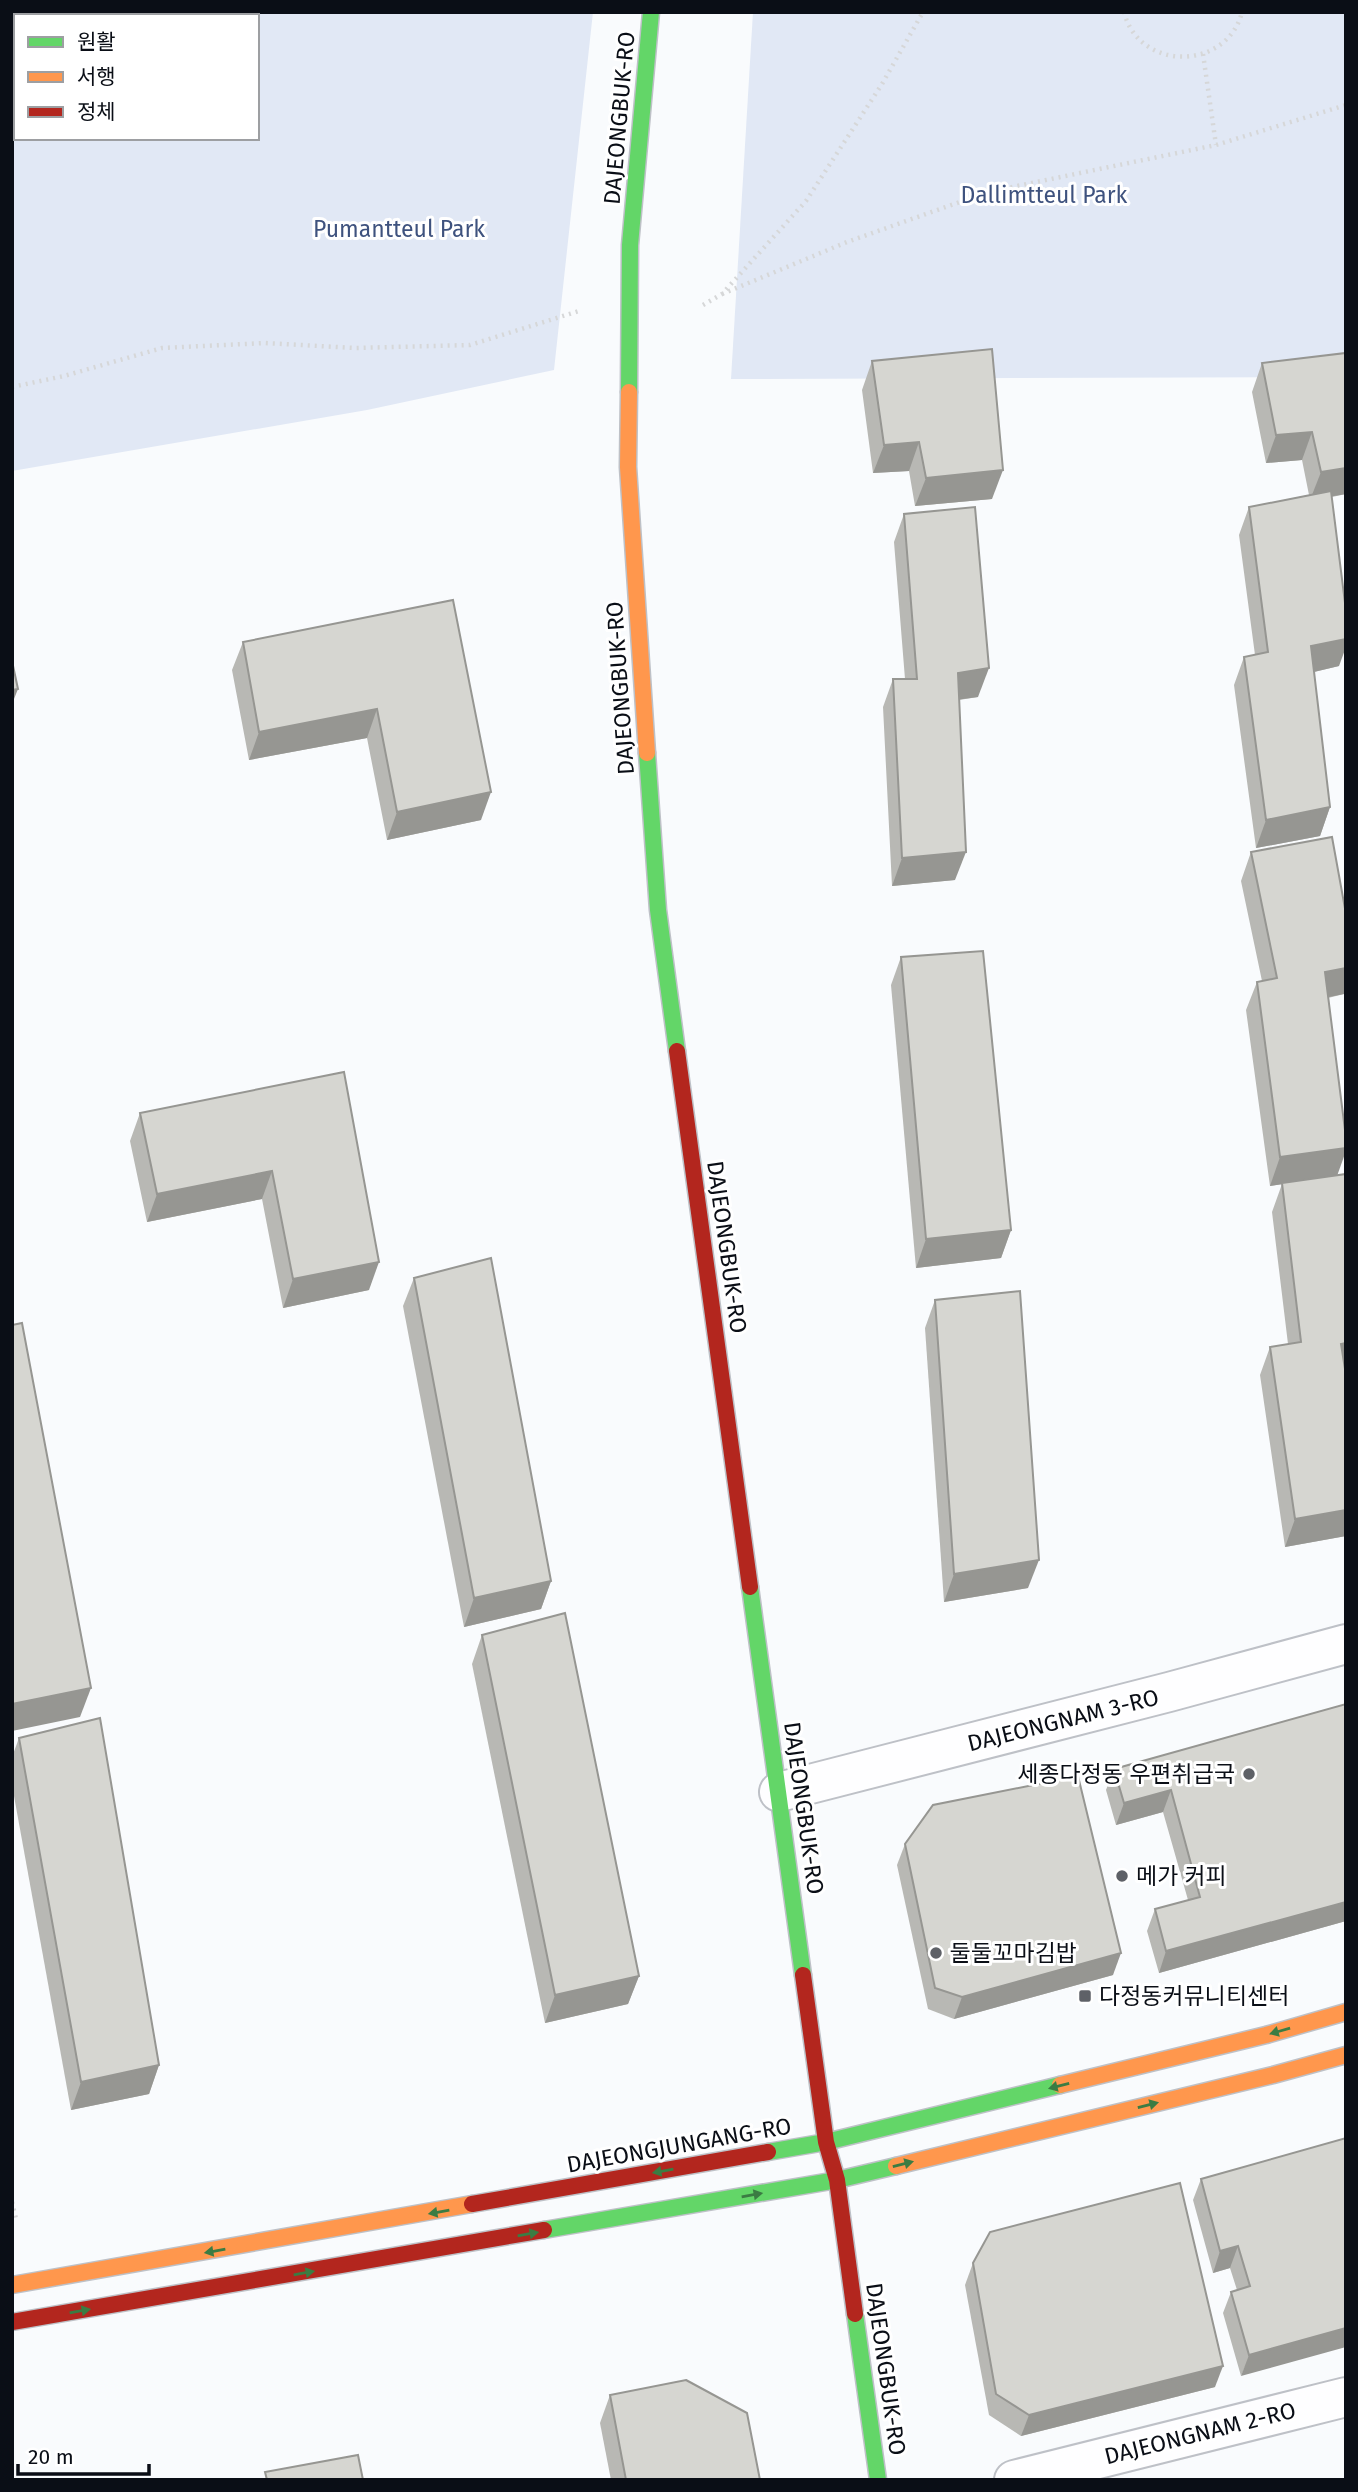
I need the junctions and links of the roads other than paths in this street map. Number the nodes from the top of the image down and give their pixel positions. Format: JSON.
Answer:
{"nodes":[{"id":1,"x":651,"y":12,"type":"edge"},
{"id":2,"x":1346,"y":1644,"type":"edge"},
{"id":3,"x":779,"y":1792,"type":"junction"},
{"id":4,"x":1346,"y":2012,"type":"edge"},
{"id":5,"x":1346,"y":2055,"type":"edge"},
{"id":6,"x":826,"y":2142,"type":"junction"},
{"id":7,"x":836,"y":2180,"type":"junction"},
{"id":8,"x":12,"y":2286,"type":"edge"},
{"id":9,"x":12,"y":2322,"type":"edge"},
{"id":10,"x":1346,"y":2397,"type":"edge"},
{"id":11,"x":878,"y":2480,"type":"edge"},
{"id":12,"x":1014,"y":2480,"type":"edge"}],
"edges":[{"from":1,"to":3,"type":"street","name":"DAJEONGBUK-RO"},
{"from":2,"to":3,"type":"street","name":"DAJEONGNAM 3-RO"},
{"from":3,"to":6,"type":"street","name":"DAJEONGBUK-RO"},
{"from":4,"to":6,"type":"street","name":"DAJEONGJUNGANG-RO","one_way":true},
{"from":7,"to":5,"type":"street","one_way":true},
{"from":6,"to":7,"type":"street","name":"DAJEONGBUK-RO"},
{"from":6,"to":8,"type":"street","name":"DAJEONGJUNGANG-RO","one_way":true},
{"from":9,"to":7,"type":"street","one_way":true},
{"from":7,"to":11,"type":"street","name":"DAJEONGBUK-RO"},
{"from":10,"to":12,"type":"street","name":"DAJEONGNAM 2-RO"}]}
